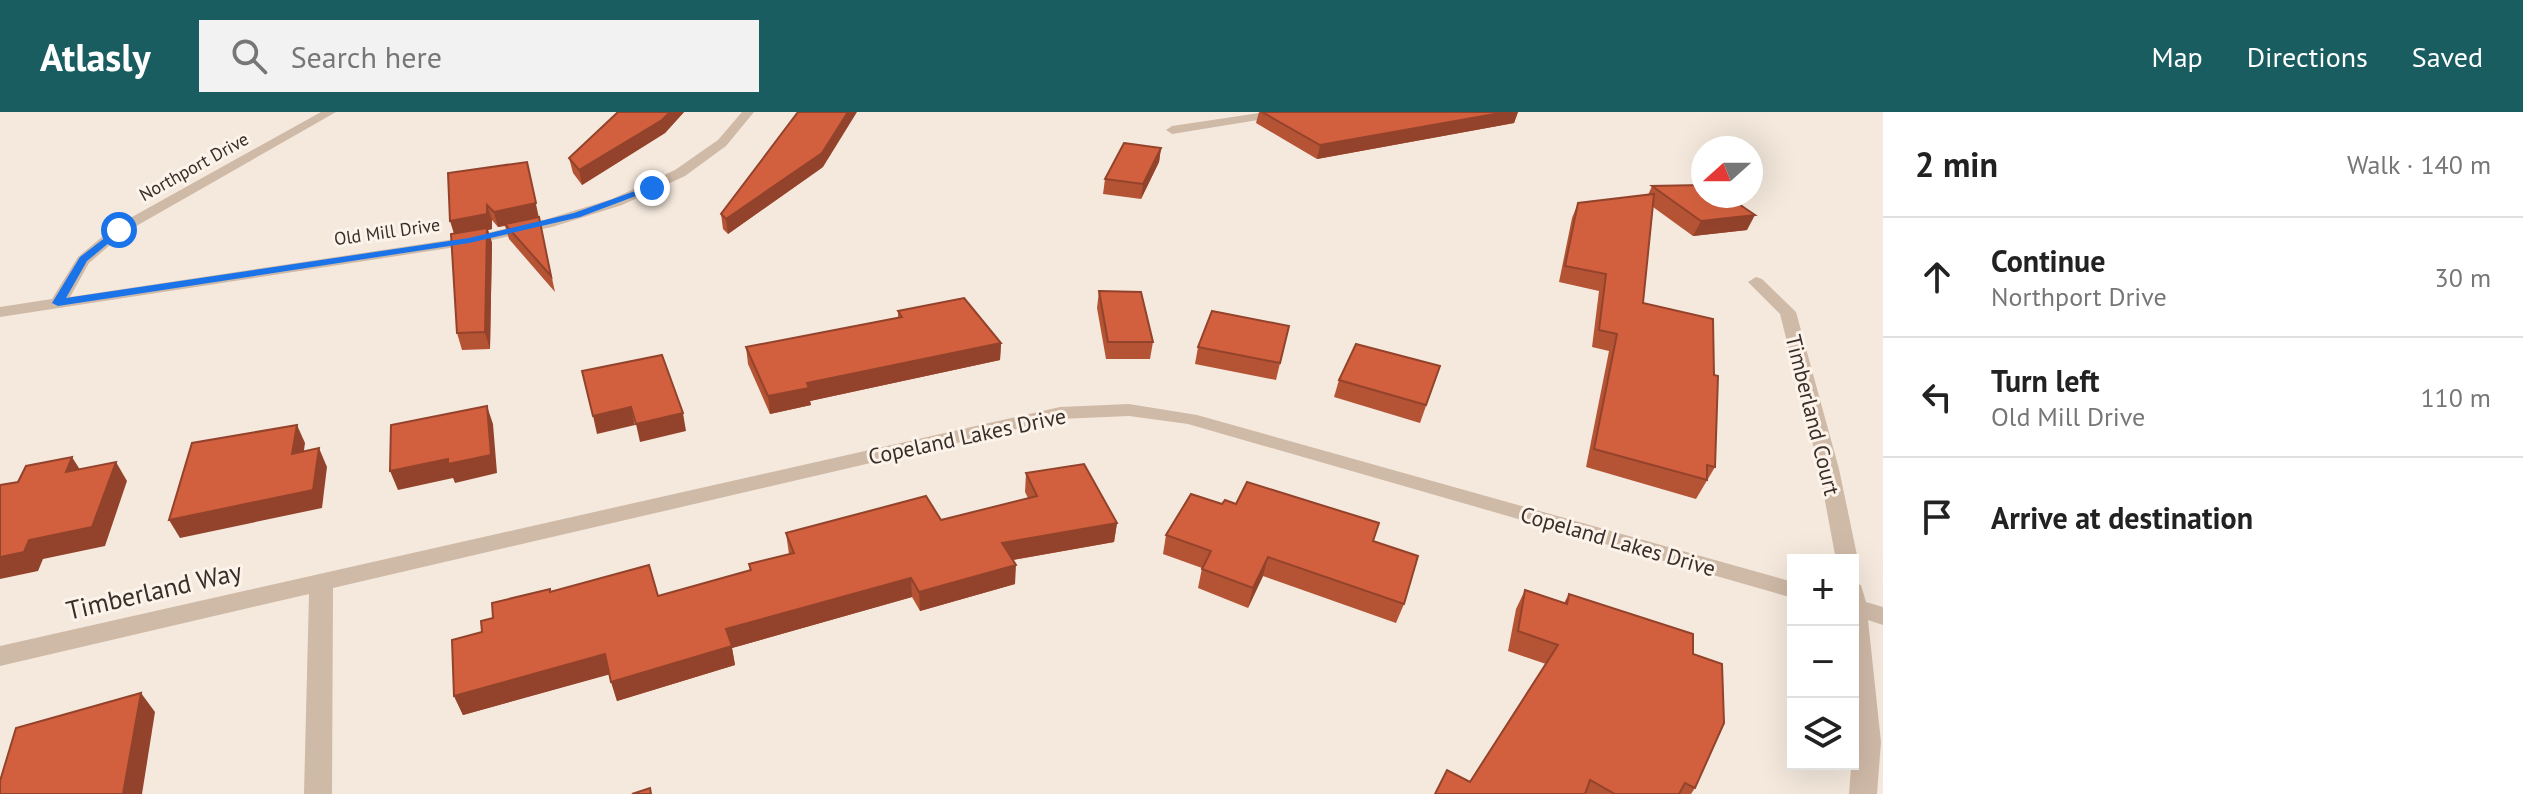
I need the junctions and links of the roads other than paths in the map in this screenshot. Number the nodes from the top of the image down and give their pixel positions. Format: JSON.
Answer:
{"nodes":[{"id":1,"x":330,"y":112,"type":"edge"},
{"id":2,"x":748,"y":112,"type":"edge"},
{"id":3,"x":1289,"y":112,"type":"edge"},
{"id":4,"x":1172,"y":130,"type":"dead end"},
{"id":5,"x":1756,"y":282,"type":"dead end"},
{"id":6,"x":58,"y":303,"type":"junction"},
{"id":7,"x":0,"y":312,"type":"edge"},
{"id":8,"x":1846,"y":554,"type":"edge"},
{"id":9,"x":321,"y":581,"type":"junction"},
{"id":10,"x":1787,"y":588,"type":"edge"},
{"id":11,"x":1859,"y":604,"type":"edge"},
{"id":12,"x":1883,"y":616,"type":"edge"},
{"id":13,"x":1856,"y":626,"type":"edge"},
{"id":14,"x":0,"y":656,"type":"edge"},
{"id":15,"x":318,"y":794,"type":"edge"},
{"id":16,"x":1863,"y":794,"type":"edge"}],
"edges":[{"from":1,"to":6,"type":"street","name":"Northport Drive"},
{"from":2,"to":6,"type":"street","name":"Old Mill Drive"},
{"from":3,"to":4,"type":"street"},
{"from":5,"to":8,"type":"street","name":"Timberland Court"},
{"from":6,"to":7,"type":"street","name":"Old Mill Drive"},
{"from":9,"to":10,"type":"street","name":"Copeland Lakes Drive"},
{"from":9,"to":14,"type":"street","name":"Timberland Way"},
{"from":9,"to":15,"type":"street"},
{"from":11,"to":12,"type":"street"},
{"from":13,"to":16,"type":"street"}]}
